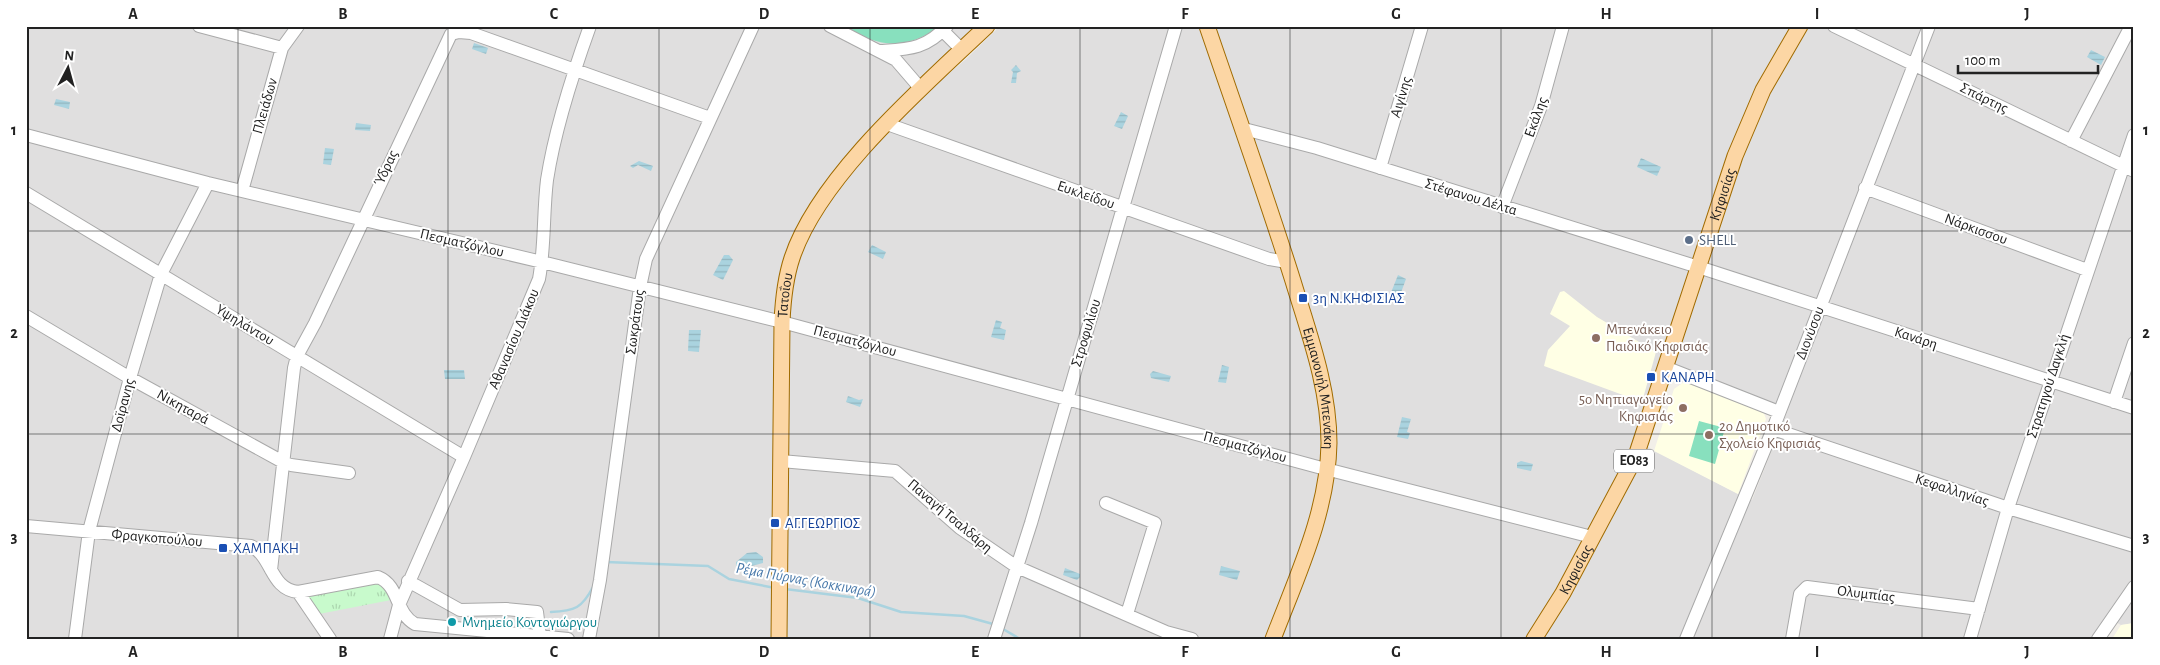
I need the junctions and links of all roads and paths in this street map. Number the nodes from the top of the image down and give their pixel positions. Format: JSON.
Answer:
{"nodes":[{"id":1,"x":199,"y":26,"type":"edge"},
{"id":2,"x":298,"y":26,"type":"edge"},
{"id":3,"x":590,"y":26,"type":"edge"},
{"id":4,"x":753,"y":26,"type":"edge"},
{"id":5,"x":830,"y":26,"type":"edge"},
{"id":6,"x":987,"y":26,"type":"edge"},
{"id":7,"x":1176,"y":26,"type":"edge"},
{"id":8,"x":1207,"y":26,"type":"edge"},
{"id":9,"x":1422,"y":26,"type":"edge"},
{"id":10,"x":1563,"y":26,"type":"edge"},
{"id":11,"x":1800,"y":26,"type":"edge"},
{"id":12,"x":1834,"y":26,"type":"edge"},
{"id":13,"x":1928,"y":26,"type":"edge"},
{"id":14,"x":2131,"y":26,"type":"edge"},
{"id":15,"x":945,"y":29,"type":"edge"},
{"id":16,"x":282,"y":48,"type":"junction"},
{"id":17,"x":962,"y":50,"type":"junction"},
{"id":18,"x":880,"y":51,"type":"junction"},
{"id":19,"x":1914,"y":64,"type":"junction"},
{"id":20,"x":574,"y":69,"type":"junction"},
{"id":21,"x":921,"y":88,"type":"junction"},
{"id":22,"x":710,"y":118,"type":"junction"},
{"id":23,"x":887,"y":124,"type":"junction"},
{"id":24,"x":1244,"y":129,"type":"junction"},
{"id":25,"x":26,"y":135,"type":"edge"},
{"id":26,"x":2134,"y":135,"type":"edge"},
{"id":27,"x":2071,"y":141,"type":"junction"},
{"id":28,"x":1380,"y":168,"type":"junction"},
{"id":29,"x":2128,"y":168,"type":"edge"},
{"id":30,"x":208,"y":183,"type":"junction"},
{"id":31,"x":1865,"y":188,"type":"junction"},
{"id":32,"x":242,"y":191,"type":"junction"},
{"id":33,"x":26,"y":193,"type":"edge"},
{"id":34,"x":1502,"y":206,"type":"junction"},
{"id":35,"x":1123,"y":208,"type":"junction"},
{"id":36,"x":362,"y":219,"type":"junction"},
{"id":37,"x":542,"y":262,"type":"junction"},
{"id":38,"x":1286,"y":262,"type":"junction"},
{"id":39,"x":1698,"y":267,"type":"junction"},
{"id":40,"x":2087,"y":270,"type":"junction"},
{"id":41,"x":161,"y":274,"type":"junction"},
{"id":42,"x":640,"y":287,"type":"junction"},
{"id":43,"x":1820,"y":306,"type":"junction"},
{"id":44,"x":26,"y":316,"type":"edge"},
{"id":45,"x":782,"y":322,"type":"junction"},
{"id":46,"x":2134,"y":343,"type":"edge"},
{"id":47,"x":297,"y":356,"type":"junction"},
{"id":48,"x":1665,"y":366,"type":"junction"},
{"id":49,"x":130,"y":378,"type":"junction"},
{"id":50,"x":2050,"y":381,"type":"junction"},
{"id":51,"x":1066,"y":398,"type":"junction"},
{"id":52,"x":2114,"y":402,"type":"junction"},
{"id":53,"x":2134,"y":408,"type":"edge"},
{"id":54,"x":1779,"y":412,"type":"junction"},
{"id":55,"x":1773,"y":429,"type":"junction"},
{"id":56,"x":464,"y":457,"type":"junction"},
{"id":57,"x":781,"y":461,"type":"junction"},
{"id":58,"x":283,"y":462,"type":"junction"},
{"id":59,"x":1326,"y":469,"type":"junction"},
{"id":60,"x":349,"y":473,"type":"dead end"},
{"id":61,"x":1106,"y":504,"type":"dead end"},
{"id":62,"x":2008,"y":508,"type":"junction"},
{"id":63,"x":26,"y":526,"type":"edge"},
{"id":64,"x":89,"y":531,"type":"junction"},
{"id":65,"x":1592,"y":537,"type":"junction"},
{"id":66,"x":2134,"y":546,"type":"edge"},
{"id":67,"x":1017,"y":567,"type":"junction"},
{"id":68,"x":271,"y":570,"type":"junction"},
{"id":69,"x":408,"y":581,"type":"junction"},
{"id":70,"x":2134,"y":587,"type":"edge"},
{"id":71,"x":298,"y":592,"type":"junction"},
{"id":72,"x":398,"y":605,"type":"junction"},
{"id":73,"x":1979,"y":609,"type":"junction"},
{"id":74,"x":1127,"y":614,"type":"junction"},
{"id":75,"x":997,"y":631,"type":"edge"},
{"id":76,"x":540,"y":636,"type":"junction"},
{"id":77,"x":75,"y":639,"type":"edge"},
{"id":78,"x":330,"y":639,"type":"edge"},
{"id":79,"x":390,"y":639,"type":"edge"},
{"id":80,"x":568,"y":639,"type":"edge"},
{"id":81,"x":589,"y":639,"type":"edge"},
{"id":82,"x":779,"y":639,"type":"edge"},
{"id":83,"x":1192,"y":639,"type":"edge"},
{"id":84,"x":1273,"y":639,"type":"edge"},
{"id":85,"x":1534,"y":639,"type":"edge"},
{"id":86,"x":1686,"y":639,"type":"edge"},
{"id":87,"x":1792,"y":639,"type":"edge"},
{"id":88,"x":1970,"y":639,"type":"edge"},
{"id":89,"x":2098,"y":639,"type":"edge"}],
"edges":[{"from":1,"to":16,"type":"street"},
{"from":2,"to":16,"type":"street","name":"Πλειάδων"},
{"from":3,"to":20,"type":"street","name":"Αθανασίου Διάκου"},
{"from":4,"to":22,"type":"street","name":"Σωκράτους"},
{"from":5,"to":18,"type":"street"},
{"from":6,"to":17,"type":"main road","name":"Τατοΐου"},
{"from":7,"to":35,"type":"street","name":"Στροφυλίου"},
{"from":8,"to":24,"type":"main road","name":"Εμμανουήλ Μπενάκη"},
{"from":9,"to":28,"type":"street","name":"Αιγίνης"},
{"from":10,"to":34,"type":"street","name":"Εκάλης"},
{"from":11,"to":39,"type":"main road","name":"Κηφισίας","number":"ΕΟ83"},
{"from":12,"to":19,"type":"street","name":"Σπάρτης"},
{"from":13,"to":19,"type":"street","name":"Διονύσου"},
{"from":14,"to":27,"type":"street"},
{"from":15,"to":17,"type":"street"},
{"from":15,"to":18,"type":"street"},
{"from":16,"to":32,"type":"street","name":"Πλειάδων"},
{"from":17,"to":21,"type":"main road","name":"Τατοΐου"},
{"from":18,"to":21,"type":"street"},
{"from":19,"to":27,"type":"street","name":"Σπάρτης"},
{"from":19,"to":31,"type":"street","name":"Διονύσου"},
{"from":20,"to":22,"type":"street","name":"Ύδρας"},
{"from":20,"to":36,"type":"street","name":"Ύδρας"},
{"from":20,"to":37,"type":"street","name":"Αθανασίου Διάκου"},
{"from":21,"to":23,"type":"main road","name":"Τατοΐου"},
{"from":22,"to":42,"type":"street","name":"Σωκράτους"},
{"from":23,"to":35,"type":"street","name":"Ευκλείδου"},
{"from":23,"to":45,"type":"main road","name":"Τατοΐου"},
{"from":24,"to":28,"type":"street","name":"Στέφανου Δέλτα"},
{"from":24,"to":38,"type":"main road","name":"Εμμανουήλ Μπενάκη"},
{"from":25,"to":30,"type":"street","name":"Πεσματζόγλου"},
{"from":26,"to":29,"type":"street","name":"Στρατηγού Δαγκλή"},
{"from":27,"to":29,"type":"street","name":"Σπάρτης"},
{"from":28,"to":34,"type":"street","name":"Στέφανου Δέλτα"},
{"from":29,"to":40,"type":"street","name":"Στρατηγού Δαγκλή"},
{"from":30,"to":32,"type":"street","name":"Πεσματζόγλου"},
{"from":30,"to":41,"type":"street","name":"Δοϊρανης"},
{"from":31,"to":40,"type":"street","name":"Νάρκισσου"},
{"from":31,"to":43,"type":"street","name":"Διονύσου"},
{"from":32,"to":36,"type":"street","name":"Πεσματζόγλου"},
{"from":33,"to":41,"type":"street","name":"Υψηλάντου"},
{"from":34,"to":39,"type":"street","name":"Στέφανου Δέλτα"},
{"from":35,"to":38,"type":"street","name":"Ευκλείδου"},
{"from":35,"to":51,"type":"street","name":"Στροφυλίου"},
{"from":36,"to":37,"type":"street","name":"Πεσματζόγλου"},
{"from":36,"to":47,"type":"street","name":"Ύδρας"},
{"from":37,"to":42,"type":"street","name":"Πεσματζόγλου"},
{"from":37,"to":56,"type":"street","name":"Αθανασίου Διάκου"},
{"from":38,"to":59,"type":"main road","name":"Εμμανουήλ Μπενάκη"},
{"from":39,"to":43,"type":"street","name":"Κανάρη"},
{"from":39,"to":48,"type":"main road","name":"Κηφισίας","number":"ΕΟ83"},
{"from":40,"to":50,"type":"street","name":"Στρατηγού Δαγκλή"},
{"from":41,"to":47,"type":"street","name":"Υψηλάντου"},
{"from":41,"to":49,"type":"street","name":"Δοϊρανης"},
{"from":42,"to":45,"type":"street","name":"Πεσματζόγλου"},
{"from":42,"to":81,"type":"street","name":"Σωκράτους"},
{"from":43,"to":50,"type":"street","name":"Κανάρη"},
{"from":43,"to":54,"type":"street","name":"Διονύσου"},
{"from":44,"to":49,"type":"street","name":"Νικηταρά"},
{"from":45,"to":51,"type":"street","name":"Πεσματζόγλου"},
{"from":45,"to":57,"type":"main road","name":"Τατοΐου"},
{"from":46,"to":52,"type":"street"},
{"from":47,"to":56,"type":"street","name":"Υψηλάντου"},
{"from":47,"to":58,"type":"street","name":"Ύδρας"},
{"from":48,"to":54,"type":"street"},
{"from":48,"to":65,"type":"main road","name":"Κηφισίας","number":"ΕΟ83"},
{"from":49,"to":58,"type":"street","name":"Νικηταρά"},
{"from":49,"to":64,"type":"street","name":"Δοϊρανης"},
{"from":50,"to":52,"type":"street","name":"Κανάρη"},
{"from":50,"to":62,"type":"street","name":"Στρατηγού Δαγκλή"},
{"from":51,"to":59,"type":"street","name":"Πεσματζόγλου"},
{"from":51,"to":67,"type":"street","name":"Στροφυλίου"},
{"from":52,"to":53,"type":"street","name":"Κανάρη"},
{"from":54,"to":55,"type":"street","name":"Διονύσου"},
{"from":55,"to":62,"type":"street","name":"Κεφαλληνίας"},
{"from":55,"to":86,"type":"street","name":"Διονύσου"},
{"from":56,"to":69,"type":"street","name":"Αθανασίου Διάκου"},
{"from":57,"to":67,"type":"street","name":"Παναγή Τσαλδάρη"},
{"from":57,"to":82,"type":"main road","name":"Τατοΐου"},
{"from":58,"to":60,"type":"street","name":"Νικηταρά"},
{"from":58,"to":68,"type":"street","name":"Ύδρας"},
{"from":59,"to":65,"type":"street","name":"Πεσματζόγλου"},
{"from":59,"to":84,"type":"main road","name":"Εμμανουήλ Μπενάκη"},
{"from":61,"to":74,"type":"street"},
{"from":62,"to":66,"type":"street","name":"Κεφαλληνίας"},
{"from":62,"to":73,"type":"street","name":"Στρατηγού Δαγκλή"},
{"from":63,"to":64,"type":"street","name":"Φραγκοπούλου"},
{"from":64,"to":68,"type":"street","name":"Φραγκοπούλου"},
{"from":64,"to":77,"type":"street","name":"Δοϊρανης"},
{"from":65,"to":85,"type":"main road","name":"Κηφισίας","number":"ΕΟ83"},
{"from":67,"to":74,"type":"street","name":"Παναγή Τσαλδάρη"},
{"from":67,"to":75,"type":"street","name":"Στροφυλίου"},
{"from":68,"to":71,"type":"street","name":"Φραγκοπούλου"},
{"from":69,"to":72,"type":"street","name":"Αθανασίου Διάκου"},
{"from":69,"to":76,"type":"street"},
{"from":70,"to":89,"type":"street"},
{"from":71,"to":72,"type":"street"},
{"from":71,"to":78,"type":"street"},
{"from":72,"to":76,"type":"street"},
{"from":72,"to":79,"type":"street","name":"Αθανασίου Διάκου"},
{"from":73,"to":87,"type":"street","name":"Ολυμπίας"},
{"from":73,"to":88,"type":"street","name":"Στρατηγού Δαγκλή"},
{"from":74,"to":83,"type":"street","name":"Παναγή Τσαλδάρη"},
{"from":76,"to":80,"type":"street"}]}
